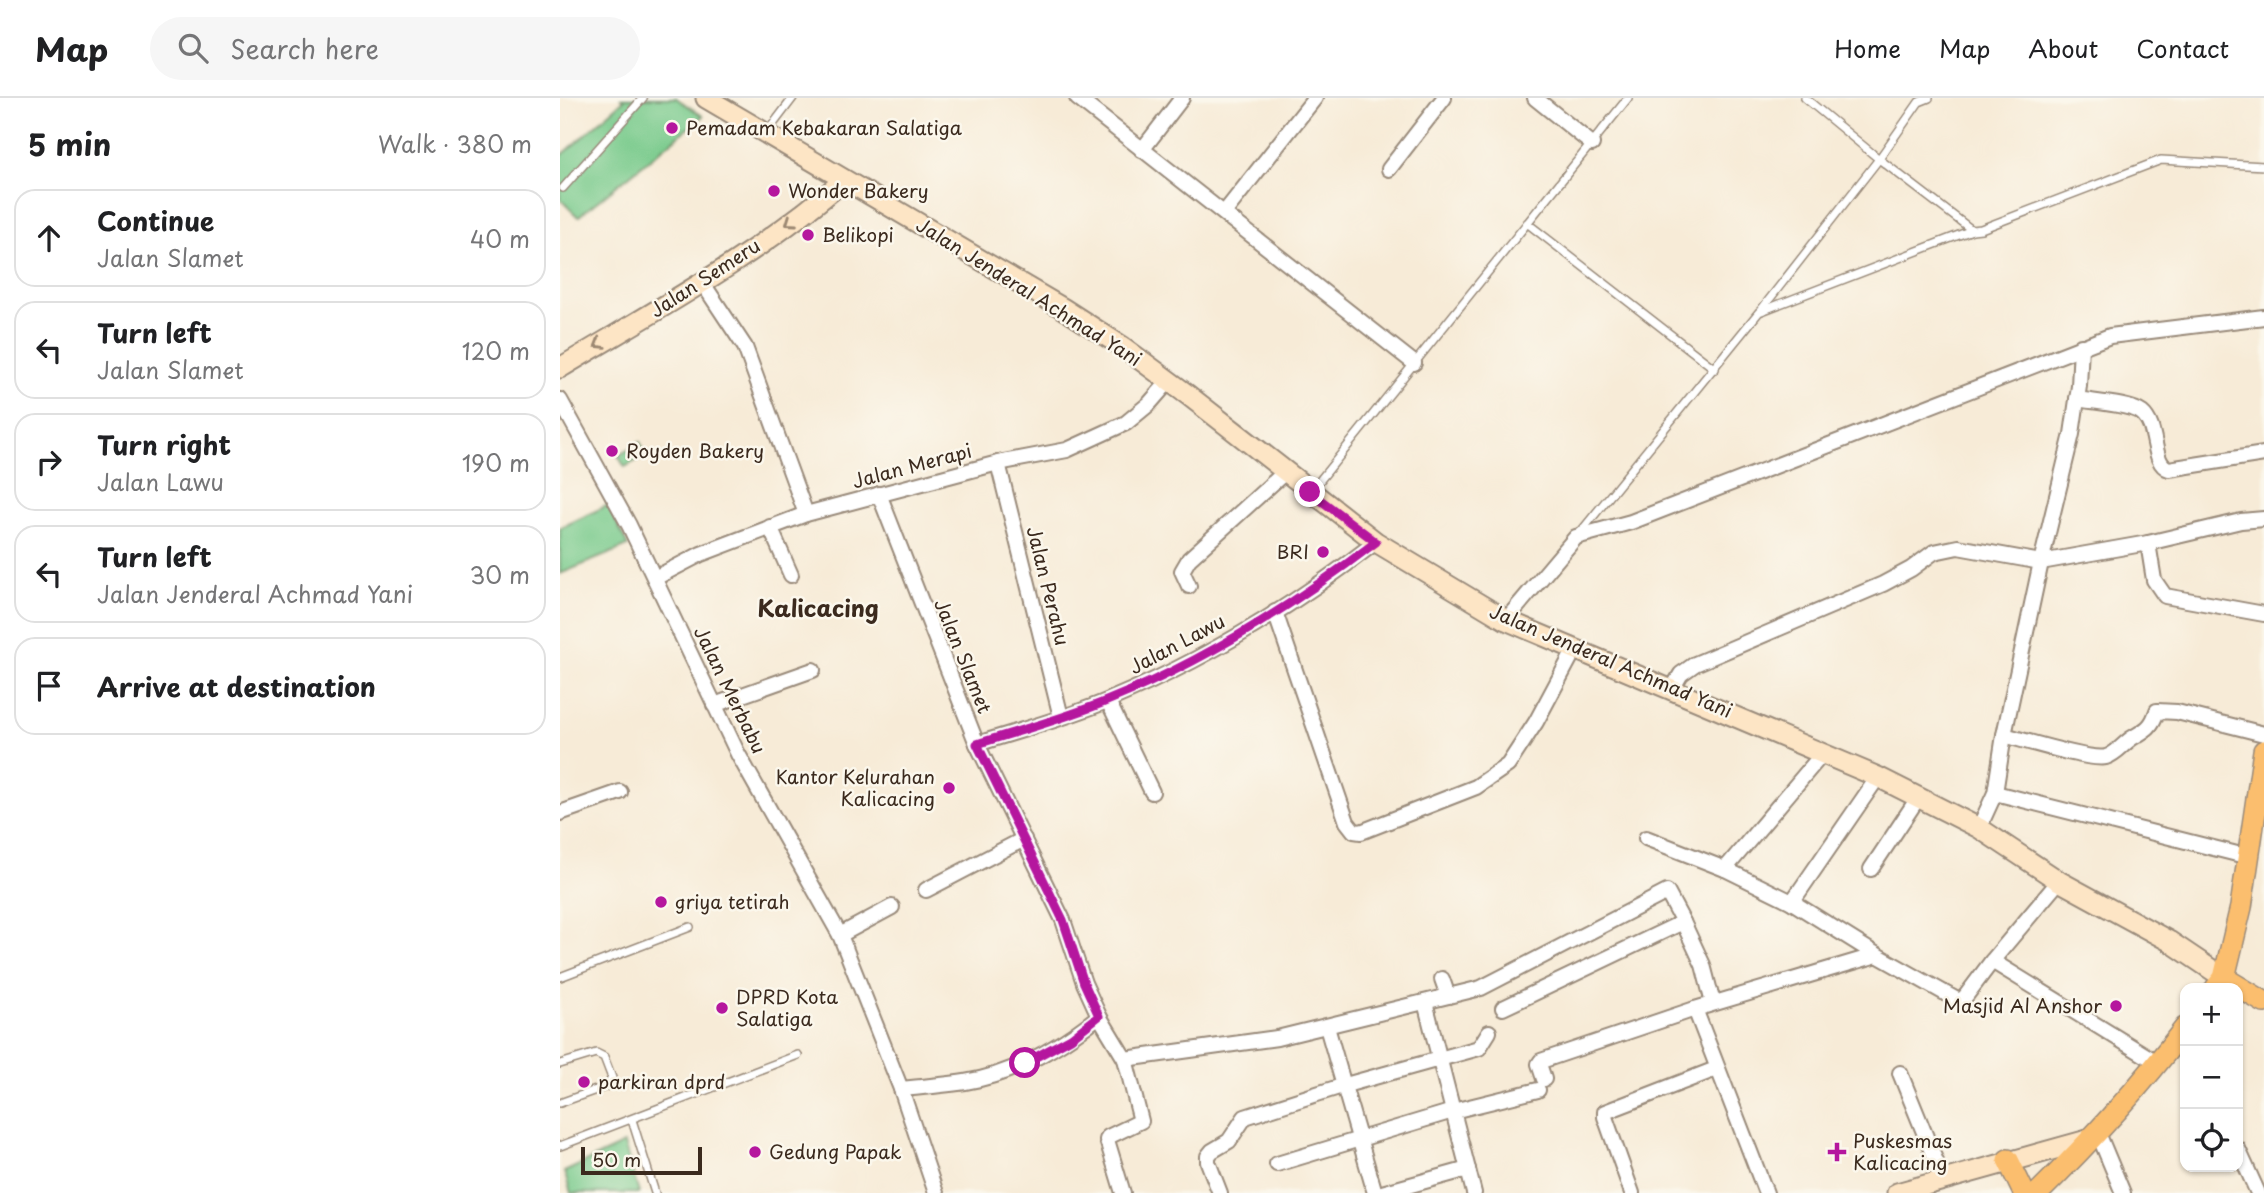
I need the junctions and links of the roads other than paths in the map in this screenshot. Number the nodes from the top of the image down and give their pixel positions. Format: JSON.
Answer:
{"nodes":[{"id":1,"x":643,"y":98,"type":"edge"},
{"id":2,"x":706,"y":98,"type":"edge"},
{"id":3,"x":793,"y":98,"type":"edge"},
{"id":4,"x":1077,"y":98,"type":"edge"},
{"id":5,"x":1182,"y":98,"type":"edge"},
{"id":6,"x":1315,"y":98,"type":"edge"},
{"id":7,"x":1444,"y":98,"type":"edge"},
{"id":8,"x":1535,"y":98,"type":"edge"},
{"id":9,"x":1628,"y":98,"type":"edge"},
{"id":10,"x":1805,"y":98,"type":"edge"},
{"id":11,"x":1929,"y":98,"type":"edge"},
{"id":12,"x":1919,"y":100,"type":"edge"},
{"id":13,"x":766,"y":135,"type":"junction"},
{"id":14,"x":1592,"y":144,"type":"junction"},
{"id":15,"x":1142,"y":150,"type":"junction"},
{"id":16,"x":1879,"y":159,"type":"junction"},
{"id":17,"x":2264,"y":166,"type":"edge"},
{"id":18,"x":1389,"y":169,"type":"dead end"},
{"id":19,"x":844,"y":180,"type":"junction"},
{"id":20,"x":563,"y":188,"type":"dead end"},
{"id":21,"x":1224,"y":213,"type":"junction"},
{"id":22,"x":1527,"y":223,"type":"junction"},
{"id":23,"x":1972,"y":230,"type":"junction"},
{"id":24,"x":702,"y":282,"type":"junction"},
{"id":25,"x":1759,"y":312,"type":"junction"},
{"id":26,"x":2264,"y":317,"type":"edge"},
{"id":27,"x":2081,"y":346,"type":"junction"},
{"id":28,"x":1414,"y":363,"type":"junction"},
{"id":29,"x":560,"y":368,"type":"edge"},
{"id":30,"x":1715,"y":369,"type":"junction"},
{"id":31,"x":1169,"y":381,"type":"junction"},
{"id":32,"x":2077,"y":399,"type":"junction"},
{"id":33,"x":560,"y":400,"type":"edge"},
{"id":34,"x":2264,"y":454,"type":"edge"},
{"id":35,"x":998,"y":463,"type":"junction"},
{"id":36,"x":1285,"y":472,"type":"junction"},
{"id":37,"x":1310,"y":492,"type":"junction"},
{"id":38,"x":878,"y":494,"type":"junction"},
{"id":39,"x":806,"y":514,"type":"junction"},
{"id":40,"x":2264,"y":519,"type":"edge"},
{"id":41,"x":769,"y":527,"type":"junction"},
{"id":42,"x":1576,"y":537,"type":"junction"},
{"id":43,"x":1376,"y":542,"type":"junction"},
{"id":44,"x":2147,"y":543,"type":"junction"},
{"id":45,"x":2041,"y":562,"type":"junction"},
{"id":46,"x":791,"y":575,"type":"dead end"},
{"id":47,"x":655,"y":578,"type":"junction"},
{"id":48,"x":1189,"y":586,"type":"dead end"},
{"id":49,"x":1275,"y":611,"type":"junction"},
{"id":50,"x":2264,"y":614,"type":"edge"},
{"id":51,"x":1506,"y":620,"type":"junction"},
{"id":52,"x":1575,"y":649,"type":"junction"},
{"id":53,"x":813,"y":670,"type":"dead end"},
{"id":54,"x":1672,"y":689,"type":"junction"},
{"id":55,"x":1108,"y":701,"type":"junction"},
{"id":56,"x":714,"y":705,"type":"junction"},
{"id":57,"x":1061,"y":717,"type":"junction"},
{"id":58,"x":2264,"y":734,"type":"edge"},
{"id":59,"x":2004,"y":735,"type":"junction"},
{"id":60,"x":977,"y":744,"type":"junction"},
{"id":61,"x":2264,"y":751,"type":"edge"},
{"id":62,"x":1824,"y":752,"type":"junction"},
{"id":63,"x":1878,"y":777,"type":"junction"},
{"id":64,"x":620,"y":792,"type":"dead end"},
{"id":65,"x":1152,"y":792,"type":"dead end"},
{"id":66,"x":1995,"y":793,"type":"junction"},
{"id":67,"x":1919,"y":798,"type":"junction"},
{"id":68,"x":560,"y":813,"type":"edge"},
{"id":69,"x":1979,"y":828,"type":"junction"},
{"id":70,"x":1646,"y":838,"type":"dead end"},
{"id":71,"x":1024,"y":839,"type":"junction"},
{"id":72,"x":2249,"y":857,"type":"junction"},
{"id":73,"x":1726,"y":869,"type":"junction"},
{"id":74,"x":1871,"y":869,"type":"dead end"},
{"id":75,"x":2059,"y":881,"type":"junction"},
{"id":76,"x":926,"y":890,"type":"dead end"},
{"id":77,"x":1791,"y":902,"type":"junction"},
{"id":78,"x":892,"y":907,"type":"dead end"},
{"id":79,"x":1683,"y":922,"type":"junction"},
{"id":80,"x":690,"y":927,"type":"dead end"},
{"id":81,"x":840,"y":935,"type":"junction"},
{"id":82,"x":1877,"y":955,"type":"junction"},
{"id":83,"x":1992,"y":961,"type":"junction"},
{"id":84,"x":560,"y":977,"type":"edge"},
{"id":85,"x":1442,"y":979,"type":"dead end"},
{"id":86,"x":2220,"y":983,"type":"edge"},
{"id":87,"x":2243,"y":993,"type":"edge"},
{"id":88,"x":1448,"y":996,"type":"junction"},
{"id":89,"x":1425,"y":1002,"type":"junction"},
{"id":90,"x":2264,"y":1002,"type":"edge"},
{"id":91,"x":1713,"y":1003,"type":"junction"},
{"id":92,"x":1503,"y":1008,"type":"dead end"},
{"id":93,"x":1695,"y":1009,"type":"junction"},
{"id":94,"x":1099,"y":1016,"type":"junction"},
{"id":95,"x":1327,"y":1027,"type":"junction"},
{"id":96,"x":1489,"y":1032,"type":"dead end"},
{"id":97,"x":2180,"y":1034,"type":"edge"},
{"id":98,"x":798,"y":1055,"type":"dead end"},
{"id":99,"x":1439,"y":1058,"type":"junction"},
{"id":100,"x":1125,"y":1059,"type":"junction"},
{"id":101,"x":2158,"y":1063,"type":"junction"},
{"id":102,"x":560,"y":1064,"type":"edge"},
{"id":103,"x":1716,"y":1069,"type":"junction"},
{"id":104,"x":1900,"y":1073,"type":"dead end"},
{"id":105,"x":1342,"y":1086,"type":"junction"},
{"id":106,"x":901,"y":1089,"type":"junction"},
{"id":107,"x":560,"y":1103,"type":"edge"},
{"id":108,"x":1453,"y":1111,"type":"junction"},
{"id":109,"x":632,"y":1120,"type":"junction"},
{"id":110,"x":2095,"y":1136,"type":"junction"},
{"id":111,"x":1359,"y":1140,"type":"junction"},
{"id":112,"x":560,"y":1146,"type":"edge"},
{"id":113,"x":2008,"y":1160,"type":"junction"},
{"id":114,"x":2243,"y":1160,"type":"edge"},
{"id":115,"x":1277,"y":1164,"type":"dead end"},
{"id":116,"x":1468,"y":1169,"type":"junction"},
{"id":117,"x":1943,"y":1179,"type":"junction"},
{"id":118,"x":655,"y":1193,"type":"edge"},
{"id":119,"x":936,"y":1193,"type":"edge"},
{"id":120,"x":1124,"y":1193,"type":"edge"},
{"id":121,"x":1220,"y":1193,"type":"edge"},
{"id":122,"x":1375,"y":1193,"type":"edge"},
{"id":123,"x":1382,"y":1193,"type":"edge"},
{"id":124,"x":1474,"y":1193,"type":"edge"},
{"id":125,"x":1632,"y":1193,"type":"edge"},
{"id":126,"x":1766,"y":1193,"type":"edge"},
{"id":127,"x":1896,"y":1193,"type":"edge"},
{"id":128,"x":2024,"y":1193,"type":"edge"},
{"id":129,"x":2038,"y":1193,"type":"edge"},
{"id":130,"x":2123,"y":1193,"type":"edge"},
{"id":131,"x":2258,"y":1193,"type":"edge"}],
"edges":[{"from":1,"to":20,"type":"lane"},
{"from":2,"to":13,"type":"main road","name":"Jalan Jenderal Achmad Yani"},
{"from":3,"to":13,"type":"lane"},
{"from":4,"to":15,"type":"street"},
{"from":5,"to":15,"type":"street"},
{"from":6,"to":21,"type":"street"},
{"from":7,"to":18,"type":"street"},
{"from":8,"to":14,"type":"street"},
{"from":9,"to":14,"type":"lane"},
{"from":10,"to":16,"type":"lane"},
{"from":11,"to":12,"type":"lane"},
{"from":12,"to":16,"type":"lane"},
{"from":13,"to":19,"type":"main road","name":"Jalan Jenderal Achmad Yani"},
{"from":14,"to":22,"type":"lane"},
{"from":15,"to":21,"type":"street"},
{"from":16,"to":23,"type":"lane"},
{"from":16,"to":25,"type":"lane"},
{"from":17,"to":23,"type":"lane"},
{"from":19,"to":24,"type":"main road","name":"Jalan Semeru","one_way":true},
{"from":19,"to":31,"type":"main road","name":"Jalan Jenderal Achmad Yani"},
{"from":21,"to":28,"type":"street"},
{"from":22,"to":28,"type":"lane"},
{"from":22,"to":30,"type":"lane"},
{"from":23,"to":25,"type":"lane"},
{"from":24,"to":29,"type":"main road","name":"Jalan Semeru","one_way":true},
{"from":24,"to":39,"type":"street"},
{"from":25,"to":30,"type":"lane"},
{"from":26,"to":27,"type":"street"},
{"from":27,"to":32,"type":"street"},
{"from":27,"to":42,"type":"street"},
{"from":28,"to":37,"type":"lane"},
{"from":30,"to":42,"type":"lane"},
{"from":31,"to":35,"type":"street","name":"Jalan Merapi"},
{"from":31,"to":36,"type":"main road","name":"Jalan Jenderal Achmad Yani"},
{"from":32,"to":34,"type":"street"},
{"from":32,"to":45,"type":"street"},
{"from":33,"to":47,"type":"street","name":"Jalan Merbabu"},
{"from":35,"to":38,"type":"street","name":"Jalan Merapi"},
{"from":35,"to":57,"type":"street","name":"Jalan Perahu"},
{"from":36,"to":37,"type":"main road","name":"Jalan Jenderal Achmad Yani"},
{"from":36,"to":48,"type":"street"},
{"from":37,"to":43,"type":"main road","name":"Jalan Jenderal Achmad Yani"},
{"from":38,"to":39,"type":"street","name":"Jalan Merapi"},
{"from":38,"to":60,"type":"street","name":"Jalan Slamet"},
{"from":39,"to":41,"type":"street","name":"Jalan Merapi"},
{"from":40,"to":44,"type":"street"},
{"from":41,"to":46,"type":"street"},
{"from":41,"to":47,"type":"street","name":"Jalan Merapi"},
{"from":42,"to":51,"type":"street"},
{"from":43,"to":49,"type":"street","name":"Jalan Lawu"},
{"from":43,"to":51,"type":"main road","name":"Jalan Jenderal Achmad Yani"},
{"from":44,"to":45,"type":"street"},
{"from":44,"to":50,"type":"street"},
{"from":45,"to":54,"type":"street"},
{"from":45,"to":59,"type":"street"},
{"from":47,"to":56,"type":"street","name":"Jalan Merbabu"},
{"from":49,"to":52,"type":"street"},
{"from":49,"to":55,"type":"street","name":"Jalan Lawu"},
{"from":51,"to":52,"type":"main road","name":"Jalan Jenderal Achmad Yani"},
{"from":52,"to":54,"type":"main road","name":"Jalan Jenderal Achmad Yani"},
{"from":53,"to":56,"type":"street"},
{"from":54,"to":62,"type":"main road","name":"Jalan Jenderal Achmad Yani"},
{"from":55,"to":57,"type":"street","name":"Jalan Lawu"},
{"from":55,"to":65,"type":"street"},
{"from":56,"to":81,"type":"street","name":"Jalan Merbabu"},
{"from":57,"to":60,"type":"street","name":"Jalan Lawu"},
{"from":58,"to":59,"type":"street"},
{"from":59,"to":66,"type":"street"},
{"from":60,"to":71,"type":"street","name":"Jalan Slamet"},
{"from":61,"to":72,"type":"main road"},
{"from":62,"to":63,"type":"main road","name":"Jalan Jenderal Achmad Yani"},
{"from":62,"to":73,"type":"street"},
{"from":63,"to":67,"type":"main road","name":"Jalan Jenderal Achmad Yani"},
{"from":63,"to":77,"type":"street"},
{"from":64,"to":68,"type":"street"},
{"from":66,"to":69,"type":"street"},
{"from":66,"to":72,"type":"street"},
{"from":67,"to":69,"type":"main road","name":"Jalan Jenderal Achmad Yani"},
{"from":67,"to":74,"type":"street"},
{"from":69,"to":75,"type":"main road","name":"Jalan Jenderal Achmad Yani"},
{"from":70,"to":73,"type":"street"},
{"from":71,"to":76,"type":"street"},
{"from":71,"to":94,"type":"street","name":"Jalan Slamet"},
{"from":72,"to":86,"type":"main road"},
{"from":73,"to":77,"type":"street"},
{"from":75,"to":83,"type":"street"},
{"from":75,"to":86,"type":"main road","name":"Jalan Jenderal Achmad Yani"},
{"from":77,"to":82,"type":"street"},
{"from":78,"to":81,"type":"street"},
{"from":79,"to":88,"type":"street"},
{"from":79,"to":91,"type":"street"},
{"from":79,"to":92,"type":"street"},
{"from":80,"to":84,"type":"lane"},
{"from":81,"to":106,"type":"street","name":"Jalan Merbabu"},
{"from":82,"to":83,"type":"street"},
{"from":82,"to":91,"type":"street"},
{"from":83,"to":101,"type":"street"},
{"from":85,"to":88,"type":"street"},
{"from":87,"to":90,"type":"main road"},
{"from":88,"to":89,"type":"street"},
{"from":89,"to":95,"type":"street"},
{"from":89,"to":99,"type":"street"},
{"from":91,"to":93,"type":"street"},
{"from":93,"to":103,"type":"street"},
{"from":93,"to":108,"type":"street"},
{"from":94,"to":100,"type":"street","name":"Jalan Slamet"},
{"from":94,"to":106,"type":"street"},
{"from":95,"to":100,"type":"street"},
{"from":95,"to":105,"type":"street"},
{"from":96,"to":99,"type":"street"},
{"from":97,"to":101,"type":"main road"},
{"from":98,"to":109,"type":"lane"},
{"from":99,"to":105,"type":"street"},
{"from":99,"to":108,"type":"street"},
{"from":100,"to":120,"type":"street","name":"Jalan Slamet"},
{"from":101,"to":110,"type":"main road"},
{"from":102,"to":107,"type":"lane"},
{"from":103,"to":125,"type":"street"},
{"from":103,"to":126,"type":"street"},
{"from":104,"to":117,"type":"street"},
{"from":105,"to":111,"type":"street"},
{"from":105,"to":121,"type":"street"},
{"from":106,"to":119,"type":"street","name":"Jalan Merbabu"},
{"from":108,"to":111,"type":"street"},
{"from":108,"to":116,"type":"street"},
{"from":109,"to":112,"type":"lane"},
{"from":109,"to":118,"type":"lane"},
{"from":110,"to":113,"type":"main road"},
{"from":110,"to":129,"type":"main road"},
{"from":110,"to":130,"type":"street"},
{"from":111,"to":115,"type":"street"},
{"from":111,"to":122,"type":"street"},
{"from":113,"to":117,"type":"main road"},
{"from":113,"to":128,"type":"main road"},
{"from":114,"to":131,"type":"street"},
{"from":116,"to":123,"type":"street"},
{"from":116,"to":124,"type":"street"},
{"from":117,"to":127,"type":"main road"}]}
